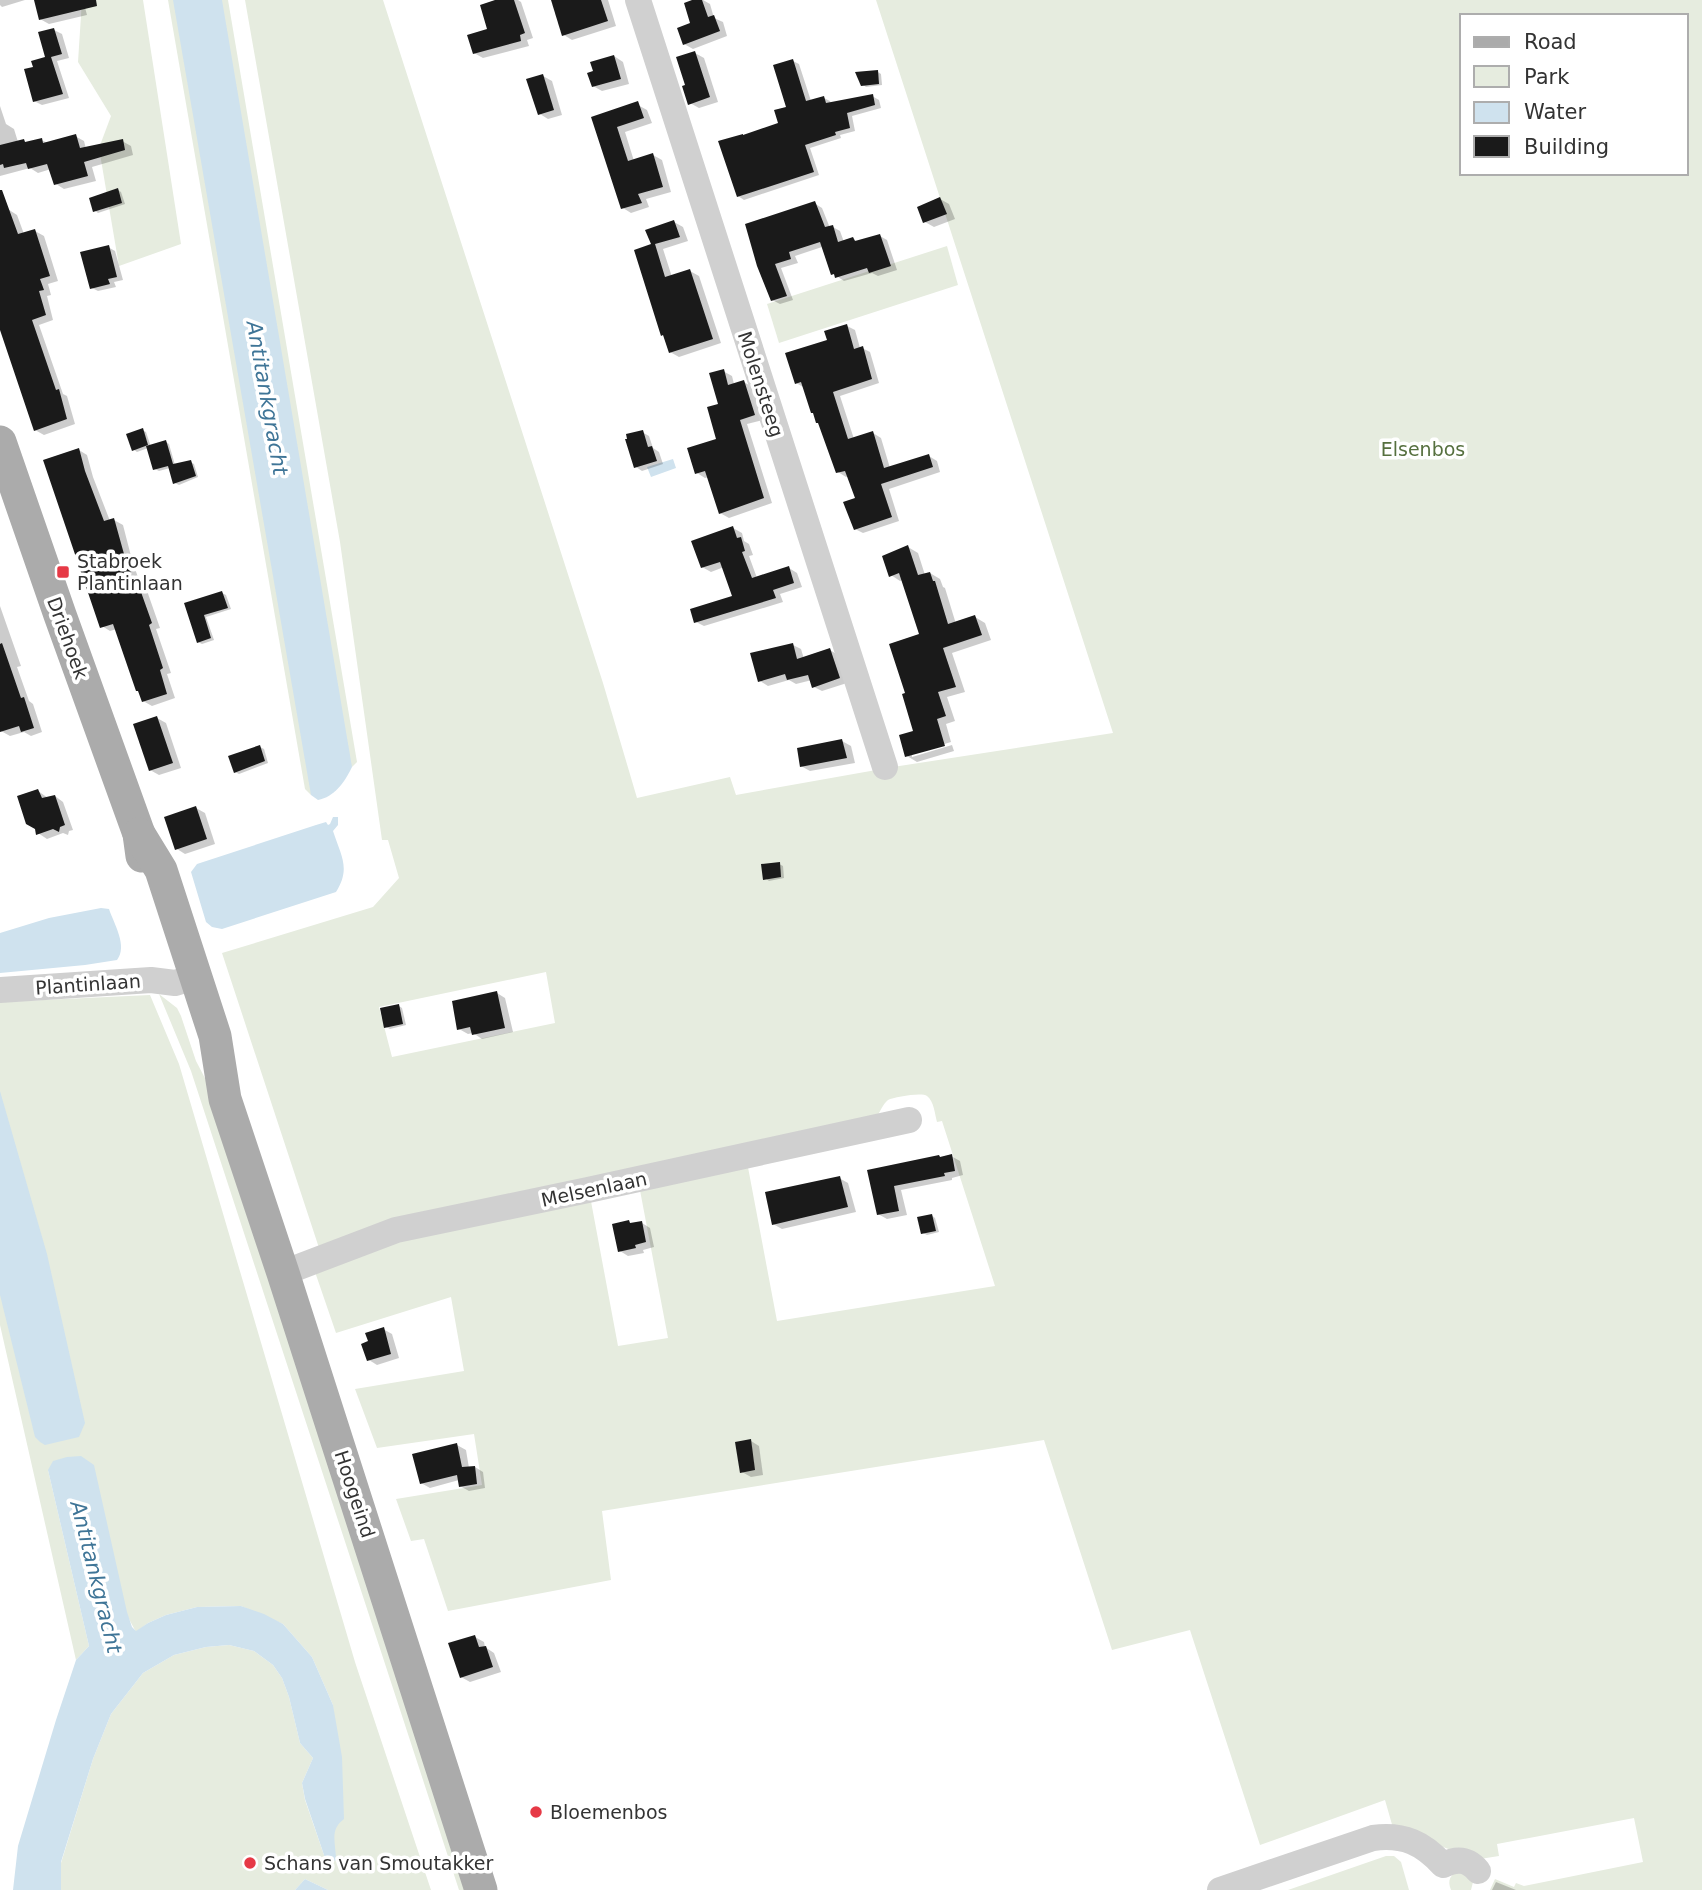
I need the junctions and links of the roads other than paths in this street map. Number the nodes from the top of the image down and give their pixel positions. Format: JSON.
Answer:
{"nodes":[{"id":1,"x":638,"y":0,"type":"edge"},
{"id":2,"x":0,"y":442,"type":"edge"},
{"id":3,"x":885,"y":767,"type":"dead end"},
{"id":4,"x":185,"y":980,"type":"junction"},
{"id":5,"x":0,"y":990,"type":"edge"},
{"id":6,"x":909,"y":1120,"type":"dead end"},
{"id":7,"x":283,"y":1273,"type":"junction"},
{"id":8,"x":1478,"y":1871,"type":"dead end"},
{"id":9,"x":481,"y":1890,"type":"edge"},
{"id":10,"x":1220,"y":1890,"type":"edge"}],
"edges":[{"from":1,"to":3,"type":"street","name":"Molensteeg"},
{"from":2,"to":4,"type":"main road","name":"Driehoek"},
{"from":4,"to":5,"type":"street","name":"Plantinlaan"},
{"from":4,"to":7,"type":"main road","name":"Hoogeind"},
{"from":6,"to":7,"type":"street","name":"Melsenlaan"},
{"from":7,"to":9,"type":"main road","name":"Hoogeind"},
{"from":8,"to":10,"type":"street"}]}
